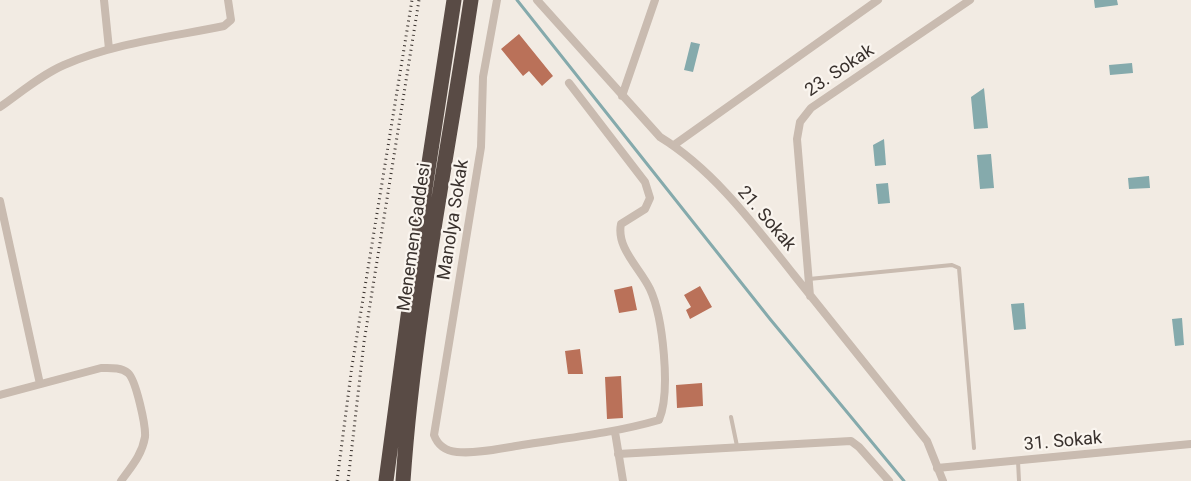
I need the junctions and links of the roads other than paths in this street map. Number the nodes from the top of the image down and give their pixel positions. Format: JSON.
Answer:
{"nodes":[{"id":1,"x":104,"y":0,"type":"edge"},
{"id":2,"x":228,"y":0,"type":"edge"},
{"id":3,"x":454,"y":0,"type":"edge"},
{"id":4,"x":471,"y":0,"type":"edge"},
{"id":5,"x":496,"y":0,"type":"edge"},
{"id":6,"x":537,"y":0,"type":"edge"},
{"id":7,"x":654,"y":0,"type":"edge"},
{"id":8,"x":878,"y":0,"type":"edge"},
{"id":9,"x":970,"y":0,"type":"edge"},
{"id":10,"x":110,"y":49,"type":"junction"},
{"id":11,"x":569,"y":84,"type":"dead end"},
{"id":12,"x":622,"y":96,"type":"junction"},
{"id":13,"x":0,"y":107,"type":"edge"},
{"id":14,"x":674,"y":145,"type":"junction"},
{"id":15,"x":0,"y":201,"type":"edge"},
{"id":16,"x":809,"y":279,"type":"junction"},
{"id":17,"x":810,"y":296,"type":"junction"},
{"id":18,"x":40,"y":384,"type":"junction"},
{"id":19,"x":0,"y":395,"type":"edge"},
{"id":20,"x":731,"y":417,"type":"dead end"},
{"id":21,"x":614,"y":432,"type":"junction"},
{"id":22,"x":1191,"y":444,"type":"edge"},
{"id":23,"x":737,"y":446,"type":"junction"},
{"id":24,"x":974,"y":448,"type":"dead end"},
{"id":25,"x":618,"y":454,"type":"junction"},
{"id":26,"x":1018,"y":461,"type":"junction"},
{"id":27,"x":937,"y":468,"type":"junction"},
{"id":28,"x":120,"y":481,"type":"edge"},
{"id":29,"x":386,"y":481,"type":"edge"},
{"id":30,"x":403,"y":481,"type":"edge"},
{"id":31,"x":623,"y":481,"type":"edge"},
{"id":32,"x":889,"y":481,"type":"edge"},
{"id":33,"x":943,"y":481,"type":"edge"},
{"id":34,"x":1019,"y":481,"type":"edge"}],
"edges":[{"from":1,"to":10,"type":"street"},
{"from":2,"to":10,"type":"street"},
{"from":3,"to":29,"type":"highway","name":"Menemen Caddesi"},
{"from":4,"to":30,"type":"highway","name":"Menemen Caddesi"},
{"from":5,"to":21,"type":"street","name":"Manolya Sokak"},
{"from":6,"to":12,"type":"street","name":"21. Sokak"},
{"from":7,"to":12,"type":"street"},
{"from":8,"to":14,"type":"street"},
{"from":9,"to":16,"type":"street","name":"23. Sokak"},
{"from":10,"to":13,"type":"street"},
{"from":11,"to":21,"type":"street"},
{"from":12,"to":14,"type":"street","name":"21. Sokak"},
{"from":14,"to":17,"type":"street","name":"21. Sokak"},
{"from":15,"to":18,"type":"street"},
{"from":16,"to":17,"type":"street","name":"23. Sokak"},
{"from":16,"to":24,"type":"lane"},
{"from":17,"to":27,"type":"street","name":"21. Sokak"},
{"from":18,"to":19,"type":"street"},
{"from":18,"to":28,"type":"street"},
{"from":20,"to":23,"type":"lane"},
{"from":21,"to":25,"type":"street"},
{"from":22,"to":26,"type":"street","name":"31. Sokak"},
{"from":23,"to":25,"type":"street"},
{"from":23,"to":32,"type":"street"},
{"from":25,"to":31,"type":"street"},
{"from":26,"to":27,"type":"street","name":"31. Sokak"},
{"from":26,"to":34,"type":"lane"},
{"from":27,"to":33,"type":"street","name":"21. Sokak"}]}
